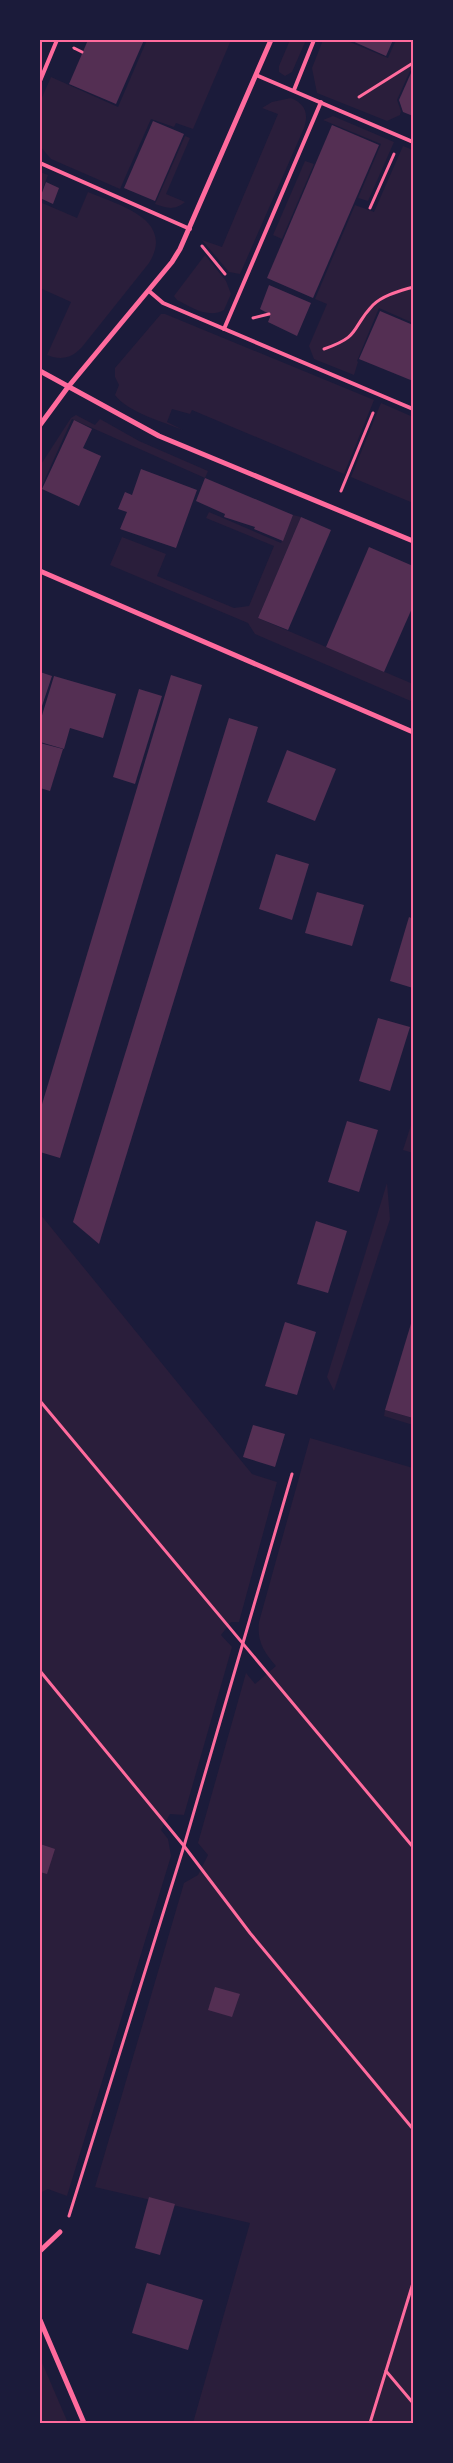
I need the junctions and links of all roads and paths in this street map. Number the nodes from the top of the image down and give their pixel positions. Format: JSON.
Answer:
{"nodes":[{"id":1,"x":57,"y":40,"type":"edge"},
{"id":2,"x":271,"y":40,"type":"edge"},
{"id":3,"x":314,"y":40,"type":"edge"},
{"id":4,"x":413,"y":63,"type":"edge"},
{"id":5,"x":256,"y":75,"type":"junction"},
{"id":6,"x":40,"y":80,"type":"edge"},
{"id":7,"x":294,"y":90,"type":"junction"},
{"id":8,"x":321,"y":102,"type":"junction"},
{"id":9,"x":341,"y":111,"type":"junction"},
{"id":10,"x":401,"y":137,"type":"junction"},
{"id":11,"x":413,"y":142,"type":"edge"},
{"id":12,"x":40,"y":163,"type":"edge"},
{"id":13,"x":370,"y":208,"type":"dead end"},
{"id":14,"x":190,"y":229,"type":"junction"},
{"id":15,"x":413,"y":287,"type":"edge"},
{"id":16,"x":148,"y":291,"type":"junction"},
{"id":17,"x":224,"y":329,"type":"junction"},
{"id":18,"x":296,"y":359,"type":"junction"},
{"id":19,"x":40,"y":371,"type":"edge"},
{"id":20,"x":68,"y":386,"type":"junction"},
{"id":21,"x":381,"y":395,"type":"junction"},
{"id":22,"x":413,"y":409,"type":"edge"},
{"id":23,"x":40,"y":425,"type":"edge"},
{"id":24,"x":334,"y":507,"type":"junction"},
{"id":25,"x":413,"y":541,"type":"edge"},
{"id":26,"x":40,"y":571,"type":"edge"},
{"id":27,"x":413,"y":732,"type":"edge"},
{"id":28,"x":40,"y":1401,"type":"edge"},
{"id":29,"x":292,"y":1474,"type":"dead end"},
{"id":30,"x":244,"y":1644,"type":"junction"},
{"id":31,"x":40,"y":1672,"type":"edge"},
{"id":32,"x":184,"y":1846,"type":"junction"},
{"id":33,"x":413,"y":1847,"type":"edge"},
{"id":34,"x":413,"y":2129,"type":"edge"},
{"id":35,"x":60,"y":2232,"type":"joint"},
{"id":36,"x":40,"y":2251,"type":"edge"},
{"id":37,"x":413,"y":2283,"type":"edge"},
{"id":38,"x":40,"y":2320,"type":"edge"},
{"id":39,"x":386,"y":2370,"type":"junction"},
{"id":40,"x":413,"y":2403,"type":"edge"},
{"id":41,"x":84,"y":2423,"type":"edge"},
{"id":42,"x":370,"y":2423,"type":"edge"}],
"edges":[{"from":1,"to":6,"type":"lane"},
{"from":2,"to":5,"type":"street"},
{"from":3,"to":7,"type":"lane"},
{"from":4,"to":9,"type":"path"},
{"from":5,"to":7,"type":"lane"},
{"from":5,"to":14,"type":"street"},
{"from":7,"to":8,"type":"lane"},
{"from":8,"to":9,"type":"lane"},
{"from":8,"to":17,"type":"lane"},
{"from":9,"to":10,"type":"lane"},
{"from":10,"to":11,"type":"lane"},
{"from":10,"to":13,"type":"path"},
{"from":12,"to":14,"type":"lane"},
{"from":14,"to":16,"type":"street"},
{"from":15,"to":18,"type":"path"},
{"from":16,"to":17,"type":"lane"},
{"from":16,"to":20,"type":"street"},
{"from":17,"to":18,"type":"lane"},
{"from":18,"to":21,"type":"lane"},
{"from":19,"to":20,"type":"street"},
{"from":20,"to":23,"type":"street"},
{"from":20,"to":24,"type":"street"},
{"from":21,"to":22,"type":"lane"},
{"from":21,"to":24,"type":"path"},
{"from":24,"to":25,"type":"street"},
{"from":26,"to":27,"type":"street"},
{"from":28,"to":30,"type":"path"},
{"from":29,"to":30,"type":"path"},
{"from":30,"to":32,"type":"path"},
{"from":30,"to":33,"type":"path"},
{"from":31,"to":32,"type":"path"},
{"from":32,"to":34,"type":"path"},
{"from":32,"to":35,"type":"path"},
{"from":35,"to":36,"type":"street"},
{"from":37,"to":39,"type":"path"},
{"from":38,"to":41,"type":"street"},
{"from":39,"to":40,"type":"path"},
{"from":39,"to":42,"type":"path"}]}
